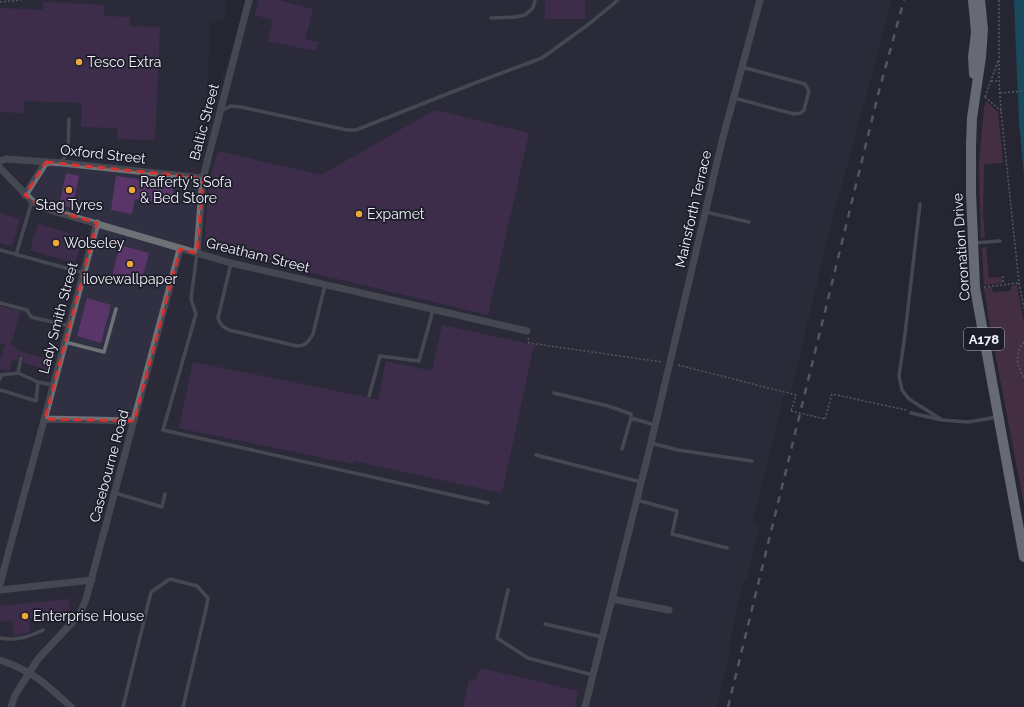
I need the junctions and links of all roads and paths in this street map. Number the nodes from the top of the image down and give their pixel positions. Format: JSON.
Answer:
{"nodes":[{"id":1,"x":21,"y":0,"type":"edge"},
{"id":2,"x":249,"y":0,"type":"edge"},
{"id":3,"x":535,"y":0,"type":"edge"},
{"id":4,"x":618,"y":0,"type":"edge"},
{"id":5,"x":760,"y":0,"type":"edge"},
{"id":6,"x":973,"y":0,"type":"edge"},
{"id":7,"x":980,"y":0,"type":"edge"},
{"id":8,"x":998,"y":0,"type":"edge"},
{"id":9,"x":0,"y":2,"type":"edge"},
{"id":10,"x":491,"y":18,"type":"dead end"},
{"id":11,"x":979,"y":30,"type":"junction"},
{"id":12,"x":999,"y":59,"type":"junction"},
{"id":13,"x":742,"y":67,"type":"junction"},
{"id":14,"x":991,"y":81,"type":"junction"},
{"id":15,"x":999,"y":81,"type":"junction"},
{"id":16,"x":1024,"y":91,"type":"edge"},
{"id":17,"x":984,"y":94,"type":"dead end"},
{"id":18,"x":1000,"y":94,"type":"junction"},
{"id":19,"x":734,"y":98,"type":"junction"},
{"id":20,"x":985,"y":98,"type":"junction"},
{"id":21,"x":1001,"y":111,"type":"junction"},
{"id":22,"x":220,"y":112,"type":"junction"},
{"id":23,"x":69,"y":119,"type":"dead end"},
{"id":24,"x":0,"y":161,"type":"edge"},
{"id":25,"x":46,"y":162,"type":"junction"},
{"id":26,"x":62,"y":163,"type":"junction"},
{"id":27,"x":0,"y":168,"type":"edge"},
{"id":28,"x":203,"y":178,"type":"junction"},
{"id":29,"x":25,"y":195,"type":"junction"},
{"id":30,"x":32,"y":201,"type":"junction"},
{"id":31,"x":920,"y":204,"type":"dead end"},
{"id":32,"x":706,"y":212,"type":"junction"},
{"id":33,"x":749,"y":222,"type":"dead end"},
{"id":34,"x":97,"y":223,"type":"junction"},
{"id":35,"x":1000,"y":241,"type":"dead end"},
{"id":36,"x":973,"y":243,"type":"junction"},
{"id":37,"x":180,"y":249,"type":"junction"},
{"id":38,"x":0,"y":250,"type":"edge"},
{"id":39,"x":197,"y":253,"type":"junction"},
{"id":40,"x":16,"y":254,"type":"junction"},
{"id":41,"x":231,"y":263,"type":"junction"},
{"id":42,"x":84,"y":273,"type":"junction"},
{"id":43,"x":1003,"y":276,"type":"dead end"},
{"id":44,"x":1019,"y":283,"type":"junction"},
{"id":45,"x":325,"y":285,"type":"junction"},
{"id":46,"x":1003,"y":285,"type":"junction"},
{"id":47,"x":982,"y":287,"type":"dead end"},
{"id":48,"x":0,"y":303,"type":"edge"},
{"id":49,"x":1024,"y":308,"type":"edge"},
{"id":50,"x":116,"y":309,"type":"dead end"},
{"id":51,"x":433,"y":310,"type":"junction"},
{"id":52,"x":70,"y":326,"type":"junction"},
{"id":53,"x":527,"y":331,"type":"joint"},
{"id":54,"x":65,"y":342,"type":"junction"},
{"id":55,"x":1024,"y":342,"type":"edge"},
{"id":56,"x":21,"y":358,"type":"dead end"},
{"id":57,"x":669,"y":363,"type":"junction"},
{"id":58,"x":18,"y":373,"type":"junction"},
{"id":59,"x":1024,"y":377,"type":"edge"},
{"id":60,"x":0,"y":379,"type":"edge"},
{"id":61,"x":38,"y":382,"type":"junction"},
{"id":62,"x":54,"y":386,"type":"junction"},
{"id":63,"x":0,"y":390,"type":"edge"},
{"id":64,"x":554,"y":393,"type":"dead end"},
{"id":65,"x":369,"y":396,"type":"dead end"},
{"id":66,"x":911,"y":413,"type":"joint"},
{"id":67,"x":998,"y":416,"type":"junction"},
{"id":68,"x":631,"y":418,"type":"junction"},
{"id":69,"x":45,"y":419,"type":"junction"},
{"id":70,"x":942,"y":420,"type":"junction"},
{"id":71,"x":134,"y":421,"type":"junction"},
{"id":72,"x":655,"y":425,"type":"junction"},
{"id":73,"x":651,"y":443,"type":"junction"},
{"id":74,"x":622,"y":449,"type":"dead end"},
{"id":75,"x":536,"y":455,"type":"dead end"},
{"id":76,"x":752,"y":461,"type":"dead end"},
{"id":77,"x":641,"y":482,"type":"junction"},
{"id":78,"x":115,"y":493,"type":"junction"},
{"id":79,"x":165,"y":494,"type":"dead end"},
{"id":80,"x":637,"y":500,"type":"junction"},
{"id":81,"x":488,"y":503,"type":"dead end"},
{"id":82,"x":727,"y":548,"type":"dead end"},
{"id":83,"x":1024,"y":557,"type":"edge"},
{"id":84,"x":92,"y":580,"type":"junction"},
{"id":85,"x":0,"y":584,"type":"edge"},
{"id":86,"x":0,"y":590,"type":"edge"},
{"id":87,"x":508,"y":590,"type":"dead end"},
{"id":88,"x":612,"y":599,"type":"junction"},
{"id":89,"x":669,"y":610,"type":"dead end"},
{"id":90,"x":545,"y":624,"type":"dead end"},
{"id":91,"x":43,"y":630,"type":"dead end"},
{"id":92,"x":602,"y":637,"type":"junction"},
{"id":93,"x":0,"y":638,"type":"edge"},
{"id":94,"x":0,"y":660,"type":"edge"},
{"id":95,"x":29,"y":672,"type":"junction"},
{"id":96,"x":593,"y":675,"type":"junction"},
{"id":97,"x":11,"y":707,"type":"edge"},
{"id":98,"x":71,"y":707,"type":"edge"},
{"id":99,"x":123,"y":707,"type":"edge"},
{"id":100,"x":183,"y":707,"type":"edge"},
{"id":101,"x":585,"y":707,"type":"edge"}],
"edges":[{"from":1,"to":9,"type":"path"},
{"from":2,"to":22,"type":"street","name":"Baltic Street"},
{"from":3,"to":10,"type":"lane"},
{"from":4,"to":22,"type":"lane"},
{"from":5,"to":13,"type":"street","name":"Mainsforth Terrace"},
{"from":6,"to":11,"type":"main road","number":"A178"},
{"from":7,"to":11,"type":"main road","number":"A178"},
{"from":8,"to":12,"type":"path"},
{"from":11,"to":36,"type":"main road","name":"Coronation Drive","number":"A178"},
{"from":12,"to":14,"type":"path"},
{"from":12,"to":15,"type":"path"},
{"from":13,"to":19,"type":"street","name":"Mainsforth Terrace"},
{"from":13,"to":19,"type":"lane"},
{"from":14,"to":15,"type":"path"},
{"from":14,"to":20,"type":"path"},
{"from":15,"to":18,"type":"path"},
{"from":16,"to":18,"type":"path"},
{"from":17,"to":20,"type":"path"},
{"from":18,"to":21,"type":"path"},
{"from":19,"to":32,"type":"street","name":"Mainsforth Terrace"},
{"from":20,"to":21,"type":"path"},
{"from":21,"to":44,"type":"path"},
{"from":22,"to":28,"type":"street","name":"Baltic Street"},
{"from":23,"to":26,"type":"lane"},
{"from":24,"to":25,"type":"street","name":"Oxford Street"},
{"from":25,"to":26,"type":"street","name":"Oxford Street"},
{"from":25,"to":29,"type":"street"},
{"from":26,"to":28,"type":"street","name":"Oxford Street"},
{"from":27,"to":29,"type":"street","name":"Greatham Street"},
{"from":28,"to":39,"type":"street","name":"Baltic Street"},
{"from":29,"to":30,"type":"street","name":"Greatham Street"},
{"from":30,"to":34,"type":"street","name":"Greatham Street"},
{"from":30,"to":40,"type":"lane"},
{"from":31,"to":70,"type":"lane"},
{"from":32,"to":33,"type":"lane"},
{"from":32,"to":57,"type":"street","name":"Mainsforth Terrace"},
{"from":34,"to":37,"type":"street","name":"Greatham Street"},
{"from":34,"to":42,"type":"street","name":"Lady Smith Street"},
{"from":35,"to":36,"type":"lane"},
{"from":36,"to":67,"type":"main road","name":"Coronation Drive","number":"A178"},
{"from":37,"to":39,"type":"street","name":"Greatham Street"},
{"from":37,"to":71,"type":"street","name":"Casebourne Road"},
{"from":38,"to":40,"type":"lane"},
{"from":39,"to":41,"type":"street","name":"Greatham Street"},
{"from":39,"to":81,"type":"lane"},
{"from":40,"to":42,"type":"lane"},
{"from":41,"to":45,"type":"street","name":"Greatham Street"},
{"from":41,"to":45,"type":"lane"},
{"from":42,"to":52,"type":"street","name":"Lady Smith Street"},
{"from":43,"to":46,"type":"path"},
{"from":44,"to":46,"type":"path"},
{"from":44,"to":49,"type":"path"},
{"from":45,"to":51,"type":"street","name":"Greatham Street"},
{"from":46,"to":47,"type":"path"},
{"from":48,"to":52,"type":"lane"},
{"from":50,"to":54,"type":"lane"},
{"from":51,"to":53,"type":"street","name":"Greatham Street"},
{"from":51,"to":65,"type":"lane"},
{"from":52,"to":54,"type":"street","name":"Lady Smith Street"},
{"from":53,"to":57,"type":"path"},
{"from":54,"to":62,"type":"street","name":"Lady Smith Street"},
{"from":55,"to":59,"type":"path"},
{"from":56,"to":58,"type":"lane"},
{"from":57,"to":66,"type":"path","bridge":true},
{"from":57,"to":72,"type":"street","name":"Mainsforth Terrace"},
{"from":58,"to":60,"type":"lane"},
{"from":58,"to":61,"type":"lane"},
{"from":61,"to":62,"type":"lane"},
{"from":61,"to":63,"type":"lane"},
{"from":62,"to":69,"type":"street","name":"Lady Smith Street"},
{"from":64,"to":68,"type":"lane"},
{"from":66,"to":70,"type":"lane"},
{"from":67,"to":70,"type":"lane"},
{"from":67,"to":83,"type":"main road","name":"Coronation Drive","number":"A178"},
{"from":68,"to":72,"type":"lane"},
{"from":68,"to":74,"type":"lane"},
{"from":69,"to":71,"type":"street"},
{"from":69,"to":85,"type":"street","name":"Lady Smith Street"},
{"from":71,"to":78,"type":"street","name":"Casebourne Road"},
{"from":72,"to":73,"type":"street","name":"Mainsforth Terrace"},
{"from":73,"to":76,"type":"lane"},
{"from":73,"to":77,"type":"street","name":"Mainsforth Terrace"},
{"from":75,"to":77,"type":"lane"},
{"from":77,"to":80,"type":"street","name":"Mainsforth Terrace"},
{"from":78,"to":79,"type":"lane"},
{"from":78,"to":84,"type":"street","name":"Casebourne Road"},
{"from":80,"to":82,"type":"lane"},
{"from":80,"to":88,"type":"street","name":"Mainsforth Terrace"},
{"from":84,"to":86,"type":"street"},
{"from":84,"to":95,"type":"street","name":"Casebourne Road"},
{"from":87,"to":96,"type":"lane"},
{"from":88,"to":89,"type":"street"},
{"from":88,"to":92,"type":"street","name":"Mainsforth Terrace"},
{"from":90,"to":92,"type":"lane"},
{"from":91,"to":93,"type":"lane"},
{"from":92,"to":96,"type":"street","name":"Mainsforth Terrace"},
{"from":94,"to":95,"type":"street"},
{"from":95,"to":97,"type":"street","name":"Casebourne Road"},
{"from":95,"to":98,"type":"street"},
{"from":96,"to":101,"type":"street","name":"Mainsforth Terrace"},
{"from":99,"to":100,"type":"lane"}]}
